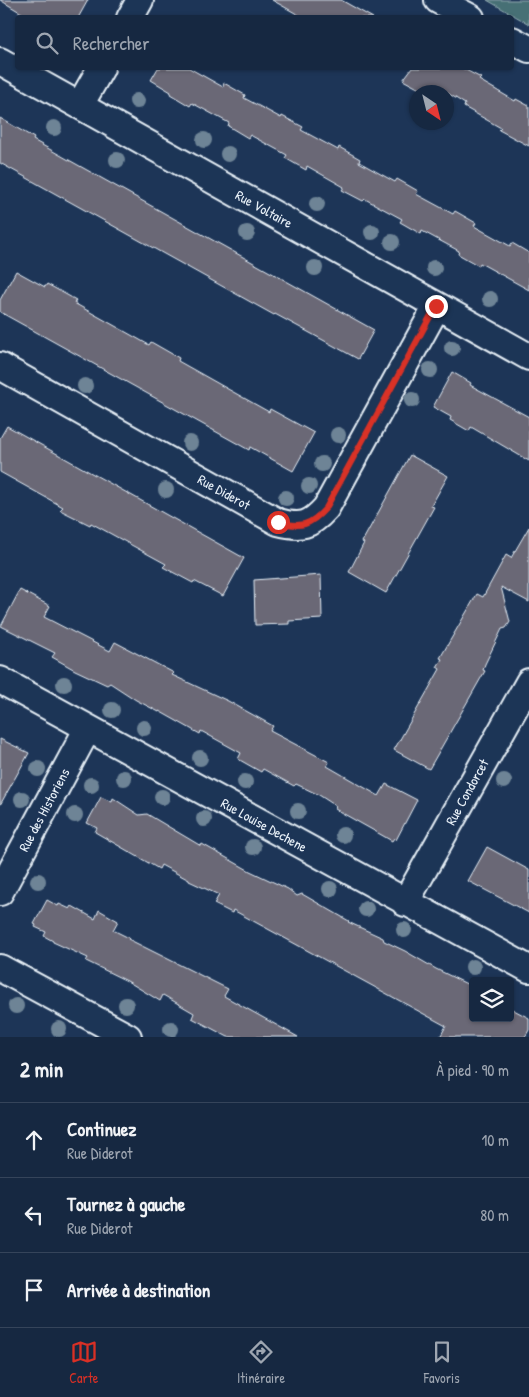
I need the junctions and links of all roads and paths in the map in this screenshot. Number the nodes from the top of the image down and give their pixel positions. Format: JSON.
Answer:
{"nodes":[{"id":1,"x":140,"y":0,"type":"edge"},
{"id":2,"x":438,"y":0,"type":"edge"},
{"id":3,"x":132,"y":15,"type":"edge"},
{"id":4,"x":466,"y":15,"type":"edge"},
{"id":5,"x":514,"y":41,"type":"edge"},
{"id":6,"x":529,"y":49,"type":"edge"},
{"id":7,"x":0,"y":61,"type":"edge"},
{"id":8,"x":15,"y":69,"type":"edge"},
{"id":9,"x":16,"y":70,"type":"edge"},
{"id":10,"x":100,"y":70,"type":"edge"},
{"id":11,"x":80,"y":105,"type":"junction"},
{"id":12,"x":436,"y":306,"type":"junction"},
{"id":13,"x":529,"y":357,"type":"edge"},
{"id":14,"x":0,"y":366,"type":"edge"},
{"id":15,"x":0,"y":680,"type":"edge"},
{"id":16,"x":529,"y":682,"type":"edge"},
{"id":17,"x":88,"y":728,"type":"junction"},
{"id":18,"x":0,"y":892,"type":"edge"},
{"id":19,"x":405,"y":903,"type":"junction"},
{"id":20,"x":0,"y":968,"type":"edge"},
{"id":21,"x":529,"y":969,"type":"edge"},
{"id":22,"x":128,"y":1037,"type":"edge"}],
"edges":[{"from":1,"to":3,"type":"street"},
{"from":2,"to":4,"type":"street"},
{"from":5,"to":6,"type":"street"},
{"from":7,"to":8,"type":"street","name":"Rue Voltaire"},
{"from":9,"to":11,"type":"street","name":"Rue Voltaire"},
{"from":10,"to":11,"type":"street"},
{"from":11,"to":12,"type":"street","name":"Rue Voltaire"},
{"from":12,"to":13,"type":"street","name":"Rue Voltaire"},
{"from":12,"to":14,"type":"street","name":"Rue Diderot"},
{"from":15,"to":17,"type":"street","name":"Rue Louise Dechene"},
{"from":16,"to":19,"type":"street","name":"Rue Condorcet"},
{"from":17,"to":18,"type":"street","name":"Rue des Historiens"},
{"from":17,"to":19,"type":"street","name":"Rue Louise Dechene"},
{"from":19,"to":21,"type":"street","name":"Rue Louise Dechene"},
{"from":20,"to":22,"type":"street"}]}
